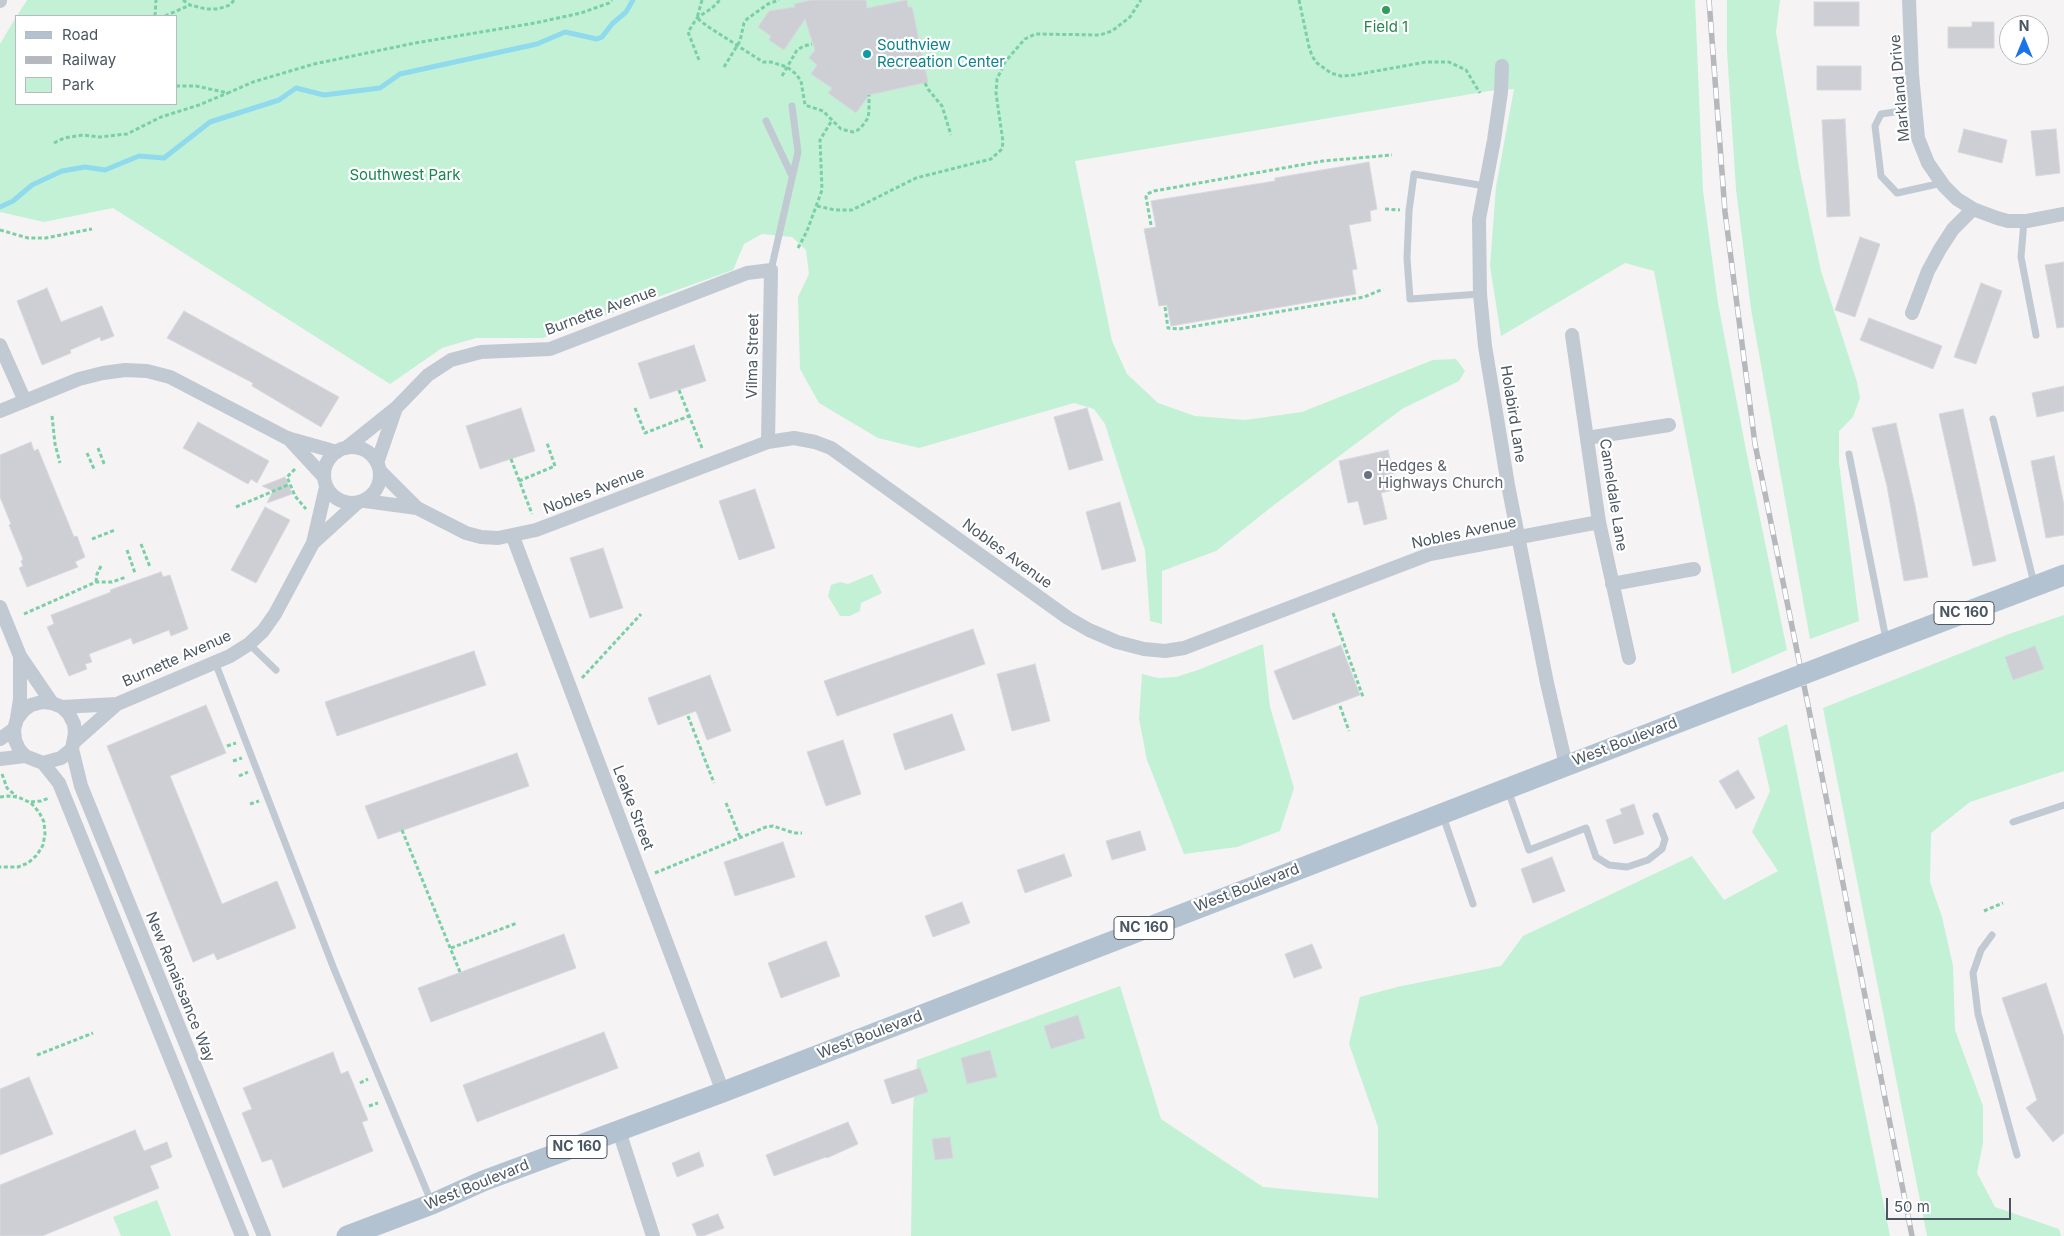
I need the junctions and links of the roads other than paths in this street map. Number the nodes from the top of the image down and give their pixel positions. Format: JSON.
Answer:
{"nodes":[{"id":1,"x":1909,"y":0,"type":"edge"},
{"id":2,"x":1502,"y":66,"type":"dead end"},
{"id":3,"x":792,"y":106,"type":"dead end"},
{"id":4,"x":1915,"y":109,"type":"junction"},
{"id":5,"x":766,"y":121,"type":"dead end"},
{"id":6,"x":792,"y":176,"type":"junction"},
{"id":7,"x":1942,"y":183,"type":"junction"},
{"id":8,"x":1484,"y":186,"type":"junction"},
{"id":9,"x":1973,"y":209,"type":"junction"},
{"id":10,"x":2064,"y":214,"type":"edge"},
{"id":11,"x":2024,"y":221,"type":"junction"},
{"id":12,"x":771,"y":270,"type":"junction"},
{"id":13,"x":1480,"y":294,"type":"junction"},
{"id":14,"x":1912,"y":313,"type":"dead end"},
{"id":15,"x":1572,"y":335,"type":"dead end"},
{"id":16,"x":2036,"y":335,"type":"dead end"},
{"id":17,"x":0,"y":345,"type":"edge"},
{"id":18,"x":25,"y":401,"type":"junction"},
{"id":19,"x":396,"y":408,"type":"junction"},
{"id":20,"x":0,"y":411,"type":"edge"},
{"id":21,"x":1993,"y":419,"type":"dead end"},
{"id":22,"x":1669,"y":425,"type":"dead end"},
{"id":23,"x":287,"y":438,"type":"junction"},
{"id":24,"x":1587,"y":438,"type":"junction"},
{"id":25,"x":768,"y":442,"type":"junction"},
{"id":26,"x":341,"y":450,"type":"junction"},
{"id":27,"x":1849,"y":454,"type":"dead end"},
{"id":28,"x":379,"y":467,"type":"junction"},
{"id":29,"x":325,"y":482,"type":"junction"},
{"id":30,"x":361,"y":502,"type":"junction"},
{"id":31,"x":417,"y":508,"type":"junction"},
{"id":32,"x":1599,"y":522,"type":"junction"},
{"id":33,"x":513,"y":537,"type":"junction"},
{"id":34,"x":1518,"y":539,"type":"junction"},
{"id":35,"x":313,"y":543,"type":"junction"},
{"id":36,"x":1694,"y":569,"type":"dead end"},
{"id":37,"x":2064,"y":575,"type":"edge"},
{"id":38,"x":1612,"y":584,"type":"junction"},
{"id":39,"x":2035,"y":586,"type":"junction"},
{"id":40,"x":0,"y":607,"type":"edge"},
{"id":41,"x":1887,"y":642,"type":"junction"},
{"id":42,"x":249,"y":644,"type":"junction"},
{"id":43,"x":20,"y":656,"type":"junction"},
{"id":44,"x":1629,"y":658,"type":"dead end"},
{"id":45,"x":215,"y":662,"type":"junction"},
{"id":46,"x":276,"y":670,"type":"dead end"},
{"id":47,"x":117,"y":704,"type":"junction"},
{"id":48,"x":57,"y":705,"type":"junction"},
{"id":49,"x":15,"y":724,"type":"junction"},
{"id":50,"x":0,"y":740,"type":"edge"},
{"id":51,"x":72,"y":746,"type":"junction"},
{"id":52,"x":25,"y":756,"type":"junction"},
{"id":53,"x":0,"y":759,"type":"edge"},
{"id":54,"x":43,"y":763,"type":"junction"},
{"id":55,"x":1566,"y":765,"type":"junction"},
{"id":56,"x":1508,"y":788,"type":"junction"},
{"id":57,"x":2064,"y":804,"type":"edge"},
{"id":58,"x":1442,"y":813,"type":"junction"},
{"id":59,"x":1656,"y":816,"type":"dead end"},
{"id":60,"x":2013,"y":822,"type":"dead end"},
{"id":61,"x":1473,"y":904,"type":"dead end"},
{"id":62,"x":1992,"y":935,"type":"dead end"},
{"id":63,"x":723,"y":1092,"type":"junction"},
{"id":64,"x":619,"y":1131,"type":"junction"},
{"id":65,"x":2018,"y":1154,"type":"dead end"},
{"id":66,"x":432,"y":1204,"type":"junction"},
{"id":67,"x":242,"y":1236,"type":"edge"},
{"id":68,"x":264,"y":1236,"type":"edge"},
{"id":69,"x":347,"y":1236,"type":"edge"},
{"id":70,"x":654,"y":1236,"type":"edge"}],
"edges":[{"from":1,"to":4,"type":"street","name":"Markland Drive"},
{"from":2,"to":8,"type":"street","name":"Holabird Lane"},
{"from":3,"to":6,"type":"lane"},
{"from":4,"to":7,"type":"street","name":"Markland Drive"},
{"from":4,"to":7,"type":"lane"},
{"from":5,"to":6,"type":"lane"},
{"from":6,"to":12,"type":"lane"},
{"from":7,"to":9,"type":"street","name":"Markland Drive"},
{"from":8,"to":13,"type":"street","name":"Holabird Lane"},
{"from":8,"to":13,"type":"lane"},
{"from":9,"to":11,"type":"street","name":"Markland Drive"},
{"from":9,"to":14,"type":"street"},
{"from":10,"to":11,"type":"street","name":"Markland Drive"},
{"from":11,"to":16,"type":"lane"},
{"from":12,"to":19,"type":"street","name":"Burnette Avenue"},
{"from":12,"to":25,"type":"street","name":"Vilma Street"},
{"from":13,"to":34,"type":"street","name":"Holabird Lane"},
{"from":15,"to":24,"type":"street","name":"Cameldale Lane"},
{"from":17,"to":18,"type":"street"},
{"from":18,"to":20,"type":"street"},
{"from":18,"to":23,"type":"street"},
{"from":19,"to":26,"type":"street","name":"Burnette Avenue"},
{"from":19,"to":28,"type":"street","name":"Burnette Avenue"},
{"from":21,"to":39,"type":"lane"},
{"from":22,"to":24,"type":"street"},
{"from":23,"to":26,"type":"street"},
{"from":23,"to":29,"type":"street"},
{"from":24,"to":32,"type":"street","name":"Cameldale Lane"},
{"from":25,"to":33,"type":"street","name":"Nobles Avenue"},
{"from":25,"to":34,"type":"street","name":"Nobles Avenue"},
{"from":26,"to":28,"type":"street"},
{"from":26,"to":29,"type":"street"},
{"from":27,"to":41,"type":"lane"},
{"from":28,"to":30,"type":"street"},
{"from":28,"to":31,"type":"street","name":"Nobles Avenue"},
{"from":29,"to":30,"type":"street"},
{"from":29,"to":35,"type":"street","name":"Burnette Avenue"},
{"from":30,"to":31,"type":"street","name":"Nobles Avenue"},
{"from":30,"to":35,"type":"street","name":"Burnette Avenue"},
{"from":31,"to":33,"type":"street","name":"Nobles Avenue"},
{"from":32,"to":34,"type":"street","name":"Nobles Avenue"},
{"from":32,"to":38,"type":"street","name":"Cameldale Lane"},
{"from":33,"to":63,"type":"street","name":"Leake Street"},
{"from":34,"to":55,"type":"street","name":"Holabird Lane"},
{"from":35,"to":42,"type":"street","name":"Burnette Avenue"},
{"from":36,"to":38,"type":"street"},
{"from":37,"to":39,"type":"main road","name":"West Boulevard","number":"NC 160"},
{"from":38,"to":44,"type":"street","name":"Cameldale Lane"},
{"from":39,"to":41,"type":"main road","name":"West Boulevard","number":"NC 160"},
{"from":40,"to":43,"type":"street"},
{"from":41,"to":55,"type":"main road","name":"West Boulevard","number":"NC 160","bridge":true},
{"from":42,"to":45,"type":"street","name":"Burnette Avenue"},
{"from":42,"to":46,"type":"lane"},
{"from":43,"to":48,"type":"street"},
{"from":43,"to":49,"type":"street"},
{"from":45,"to":47,"type":"street","name":"Burnette Avenue"},
{"from":45,"to":66,"type":"lane"},
{"from":47,"to":48,"type":"street","name":"Burnette Avenue"},
{"from":47,"to":51,"type":"street","name":"Burnette Avenue"},
{"from":48,"to":49,"type":"street"},
{"from":48,"to":51,"type":"street"},
{"from":49,"to":50,"type":"street"},
{"from":49,"to":52,"type":"street"},
{"from":51,"to":54,"type":"street"},
{"from":51,"to":68,"type":"street","name":"New Renaissance Way"},
{"from":52,"to":53,"type":"street"},
{"from":52,"to":54,"type":"street"},
{"from":54,"to":67,"type":"street"},
{"from":55,"to":56,"type":"main road","name":"West Boulevard","number":"NC 160"},
{"from":56,"to":58,"type":"main road","name":"West Boulevard","number":"NC 160"},
{"from":56,"to":59,"type":"lane"},
{"from":57,"to":60,"type":"lane"},
{"from":58,"to":61,"type":"lane"},
{"from":58,"to":63,"type":"main road","name":"West Boulevard","number":"NC 160"},
{"from":62,"to":65,"type":"lane"},
{"from":63,"to":64,"type":"main road","name":"West Boulevard","number":"NC 160"},
{"from":64,"to":66,"type":"main road","name":"West Boulevard","number":"NC 160"},
{"from":64,"to":70,"type":"street"},
{"from":66,"to":69,"type":"main road","name":"West Boulevard","number":"NC 160"}]}
